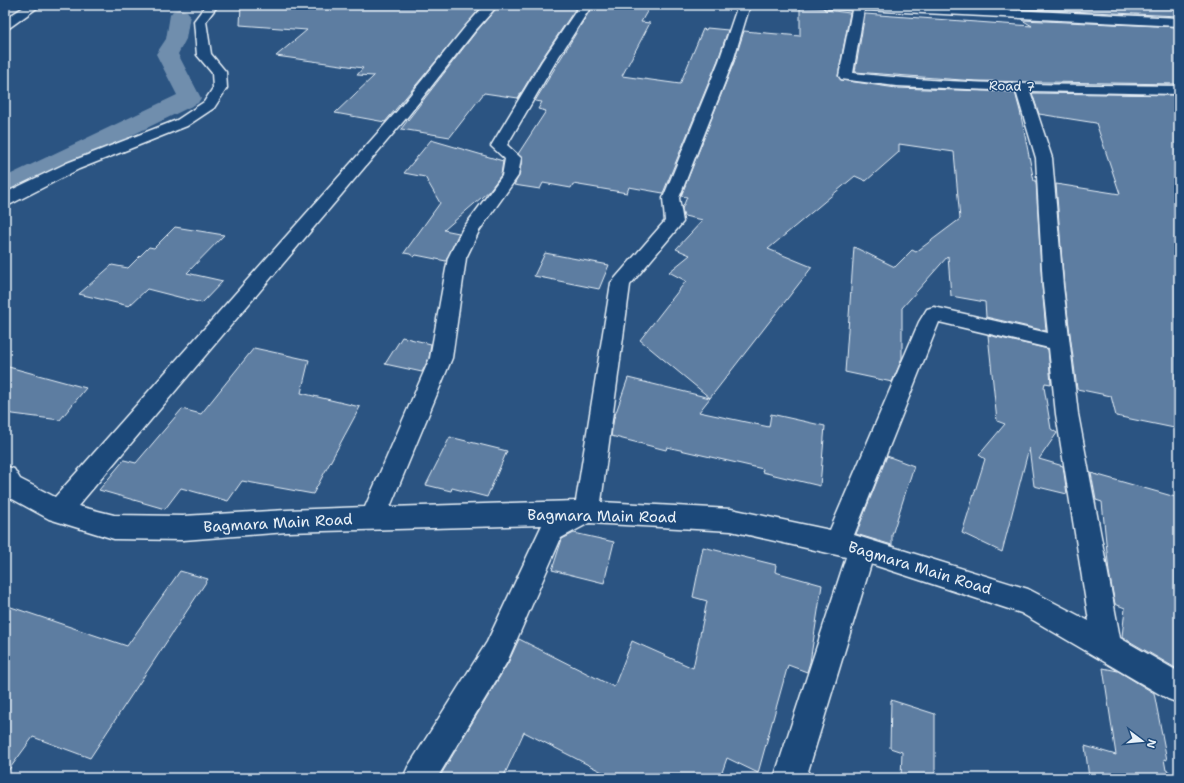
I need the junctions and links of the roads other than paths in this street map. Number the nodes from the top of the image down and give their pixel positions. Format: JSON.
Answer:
{"nodes":[{"id":1,"x":36,"y":5,"type":"edge"},
{"id":2,"x":212,"y":5,"type":"edge"},
{"id":3,"x":492,"y":5,"type":"edge"},
{"id":4,"x":586,"y":5,"type":"edge"},
{"id":5,"x":744,"y":5,"type":"edge"},
{"id":6,"x":829,"y":5,"type":"edge"},
{"id":7,"x":859,"y":6,"type":"junction"},
{"id":8,"x":888,"y":6,"type":"edge"},
{"id":9,"x":1179,"y":22,"type":"edge"},
{"id":10,"x":5,"y":25,"type":"edge"},
{"id":11,"x":1022,"y":87,"type":"junction"},
{"id":12,"x":1179,"y":90,"type":"edge"},
{"id":13,"x":5,"y":200,"type":"edge"},
{"id":14,"x":1059,"y":342,"type":"junction"},
{"id":15,"x":5,"y":476,"type":"edge"},
{"id":16,"x":58,"y":511,"type":"junction"},
{"id":17,"x":587,"y":512,"type":"junction"},
{"id":18,"x":373,"y":518,"type":"junction"},
{"id":19,"x":850,"y":546,"type":"junction"},
{"id":20,"x":1107,"y":647,"type":"junction"},
{"id":21,"x":1179,"y":688,"type":"edge"},
{"id":22,"x":419,"y":778,"type":"edge"},
{"id":23,"x":790,"y":778,"type":"edge"}],
"edges":[{"from":1,"to":10,"type":"street"},
{"from":2,"to":13,"type":"street"},
{"from":3,"to":16,"type":"street"},
{"from":4,"to":18,"type":"street"},
{"from":5,"to":17,"type":"street"},
{"from":6,"to":7,"type":"street"},
{"from":7,"to":8,"type":"street"},
{"from":7,"to":11,"type":"street","name":"Road 7"},
{"from":8,"to":9,"type":"street"},
{"from":11,"to":12,"type":"street","name":"Road 7"},
{"from":11,"to":14,"type":"street"},
{"from":14,"to":19,"type":"street"},
{"from":14,"to":20,"type":"street"},
{"from":15,"to":16,"type":"street","name":"Bagmara Main Road"},
{"from":16,"to":18,"type":"street","name":"Bagmara Main Road"},
{"from":17,"to":18,"type":"street","name":"Bagmara Main Road"},
{"from":17,"to":19,"type":"street","name":"Bagmara Main Road"},
{"from":17,"to":22,"type":"street"},
{"from":19,"to":20,"type":"street","name":"Bagmara Main Road"},
{"from":19,"to":23,"type":"street"},
{"from":20,"to":21,"type":"street","name":"Bagmara Main Road"}]}
